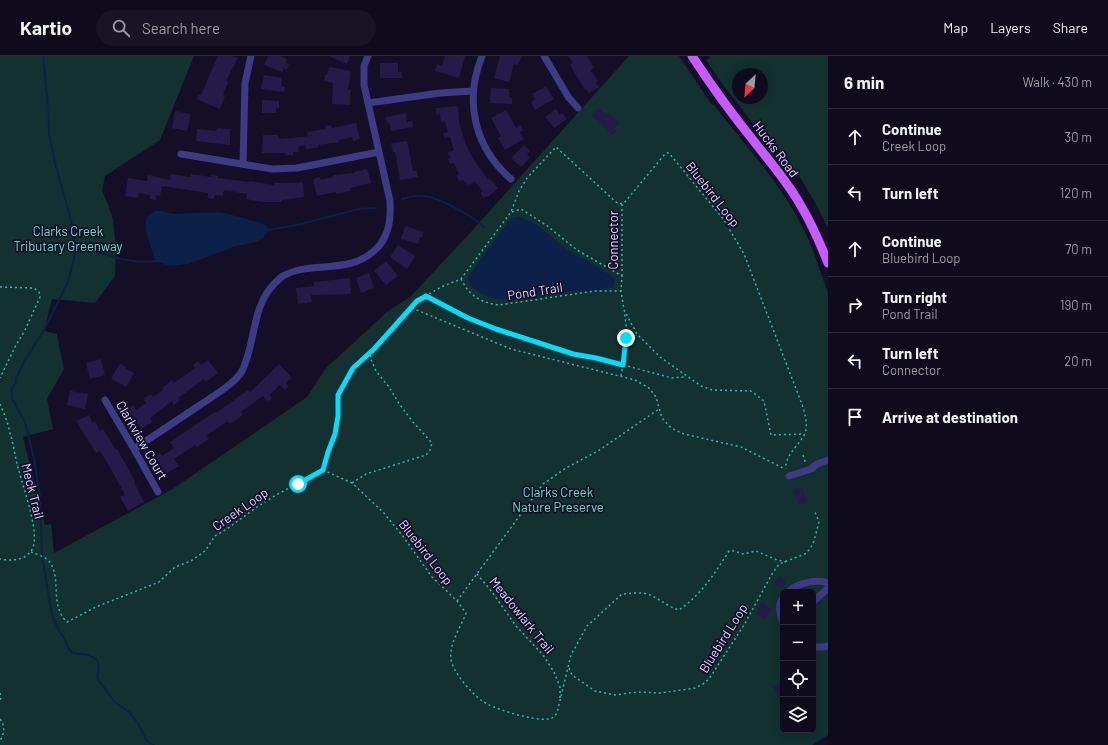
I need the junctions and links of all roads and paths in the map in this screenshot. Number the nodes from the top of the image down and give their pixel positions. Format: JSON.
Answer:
{"nodes":[{"id":1,"x":251,"y":56,"type":"edge"},
{"id":2,"x":368,"y":56,"type":"edge"},
{"id":3,"x":482,"y":56,"type":"edge"},
{"id":4,"x":544,"y":56,"type":"edge"},
{"id":5,"x":692,"y":56,"type":"edge"},
{"id":6,"x":473,"y":91,"type":"junction"},
{"id":7,"x":368,"y":103,"type":"junction"},
{"id":8,"x":578,"y":108,"type":"dead end"},
{"id":9,"x":379,"y":152,"type":"junction"},
{"id":10,"x":181,"y":154,"type":"dead end"},
{"id":11,"x":243,"y":164,"type":"junction"},
{"id":12,"x":511,"y":179,"type":"dead end"},
{"id":13,"x":622,"y":204,"type":"junction"},
{"id":14,"x":511,"y":212,"type":"junction"},
{"id":15,"x":828,"y":264,"type":"edge"},
{"id":16,"x":622,"y":276,"type":"junction"},
{"id":17,"x":462,"y":279,"type":"junction"},
{"id":18,"x":0,"y":287,"type":"edge"},
{"id":19,"x":621,"y":291,"type":"junction"},
{"id":20,"x":426,"y":296,"type":"junction"},
{"id":21,"x":412,"y":308,"type":"junction"},
{"id":22,"x":624,"y":310,"type":"junction"},
{"id":23,"x":374,"y":349,"type":"junction"},
{"id":24,"x":623,"y":365,"type":"junction"},
{"id":25,"x":686,"y":375,"type":"junction"},
{"id":26,"x":621,"y":376,"type":"junction"},
{"id":27,"x":0,"y":378,"type":"edge"},
{"id":28,"x":105,"y":400,"type":"dead end"},
{"id":29,"x":0,"y":404,"type":"edge"},
{"id":30,"x":659,"y":409,"type":"junction"},
{"id":31,"x":804,"y":434,"type":"junction"},
{"id":32,"x":134,"y":449,"type":"junction"},
{"id":33,"x":803,"y":455,"type":"dead end"},
{"id":34,"x":828,"y":460,"type":"edge"},
{"id":35,"x":323,"y":470,"type":"junction"},
{"id":36,"x":808,"y":470,"type":"junction"},
{"id":37,"x":788,"y":473,"type":"junction"},
{"id":38,"x":352,"y":483,"type":"junction"},
{"id":39,"x":158,"y":492,"type":"dead end"},
{"id":40,"x":815,"y":512,"type":"dead end"},
{"id":41,"x":31,"y":552,"type":"junction"},
{"id":42,"x":0,"y":559,"type":"edge"},
{"id":43,"x":786,"y":562,"type":"junction"},
{"id":44,"x":477,"y":574,"type":"junction"},
{"id":45,"x":828,"y":583,"type":"edge"},
{"id":46,"x":828,"y":588,"type":"edge"},
{"id":47,"x":791,"y":589,"type":"edge"},
{"id":48,"x":816,"y":599,"type":"edge"},
{"id":49,"x":457,"y":601,"type":"junction"},
{"id":50,"x":828,"y":646,"type":"edge"},
{"id":51,"x":816,"y":647,"type":"edge"},
{"id":52,"x":569,"y":668,"type":"junction"},
{"id":53,"x":0,"y":693,"type":"edge"},
{"id":54,"x":560,"y":700,"type":"junction"},
{"id":55,"x":0,"y":701,"type":"edge"},
{"id":56,"x":0,"y":719,"type":"edge"},
{"id":57,"x":0,"y":741,"type":"edge"}],
"edges":[{"from":1,"to":11,"type":"street"},
{"from":2,"to":7,"type":"street"},
{"from":3,"to":6,"type":"street"},
{"from":4,"to":8,"type":"street"},
{"from":5,"to":15,"type":"main road","name":"Hucks Road"},
{"from":6,"to":7,"type":"street"},
{"from":6,"to":12,"type":"street"},
{"from":7,"to":9,"type":"street"},
{"from":9,"to":11,"type":"street"},
{"from":9,"to":32,"type":"street"},
{"from":10,"to":11,"type":"street"},
{"from":13,"to":14,"type":"path"},
{"from":13,"to":16,"type":"path","name":"Connector"},
{"from":13,"to":31,"type":"path","name":"Bluebird Loop"},
{"from":14,"to":16,"type":"path"},
{"from":14,"to":17,"type":"path"},
{"from":16,"to":19,"type":"path"},
{"from":17,"to":19,"type":"path","name":"Pond Trail"},
{"from":17,"to":20,"type":"path"},
{"from":18,"to":27,"type":"path"},
{"from":19,"to":22,"type":"path"},
{"from":20,"to":21,"type":"path"},
{"from":20,"to":24,"type":"path"},
{"from":21,"to":23,"type":"path"},
{"from":21,"to":26,"type":"path"},
{"from":22,"to":24,"type":"path"},
{"from":22,"to":25,"type":"path"},
{"from":23,"to":35,"type":"path"},
{"from":23,"to":38,"type":"path"},
{"from":24,"to":25,"type":"path"},
{"from":24,"to":26,"type":"path"},
{"from":25,"to":31,"type":"path"},
{"from":26,"to":30,"type":"path"},
{"from":28,"to":32,"type":"street","name":"Clarkview Court"},
{"from":29,"to":41,"type":"path","name":"Meck Trail"},
{"from":30,"to":37,"type":"path"},
{"from":30,"to":44,"type":"path","name":"Meadowlark Trail"},
{"from":31,"to":37,"type":"path"},
{"from":32,"to":39,"type":"street","name":"Clarkview Court"},
{"from":33,"to":36,"type":"path"},
{"from":34,"to":36,"type":"street"},
{"from":35,"to":38,"type":"path","name":"Bluebird Loop"},
{"from":35,"to":41,"type":"path","name":"Creek Loop"},
{"from":36,"to":37,"type":"street"},
{"from":38,"to":49,"type":"path","name":"Bluebird Loop"},
{"from":40,"to":43,"type":"path","name":"Bluebird Loop"},
{"from":41,"to":42,"type":"path"},
{"from":43,"to":52,"type":"path","name":"Meadowlark Trail"},
{"from":43,"to":52,"type":"path","name":"Bluebird Loop"},
{"from":44,"to":49,"type":"path"},
{"from":44,"to":54,"type":"path","name":"Meadowlark Trail"},
{"from":45,"to":47,"type":"street"},
{"from":46,"to":48,"type":"street"},
{"from":49,"to":54,"type":"path","name":"Bluebird Loop"},
{"from":50,"to":51,"type":"street"},
{"from":52,"to":54,"type":"path","name":"Meadowlark Trail"},
{"from":53,"to":55,"type":"path"},
{"from":56,"to":57,"type":"path"}]}
